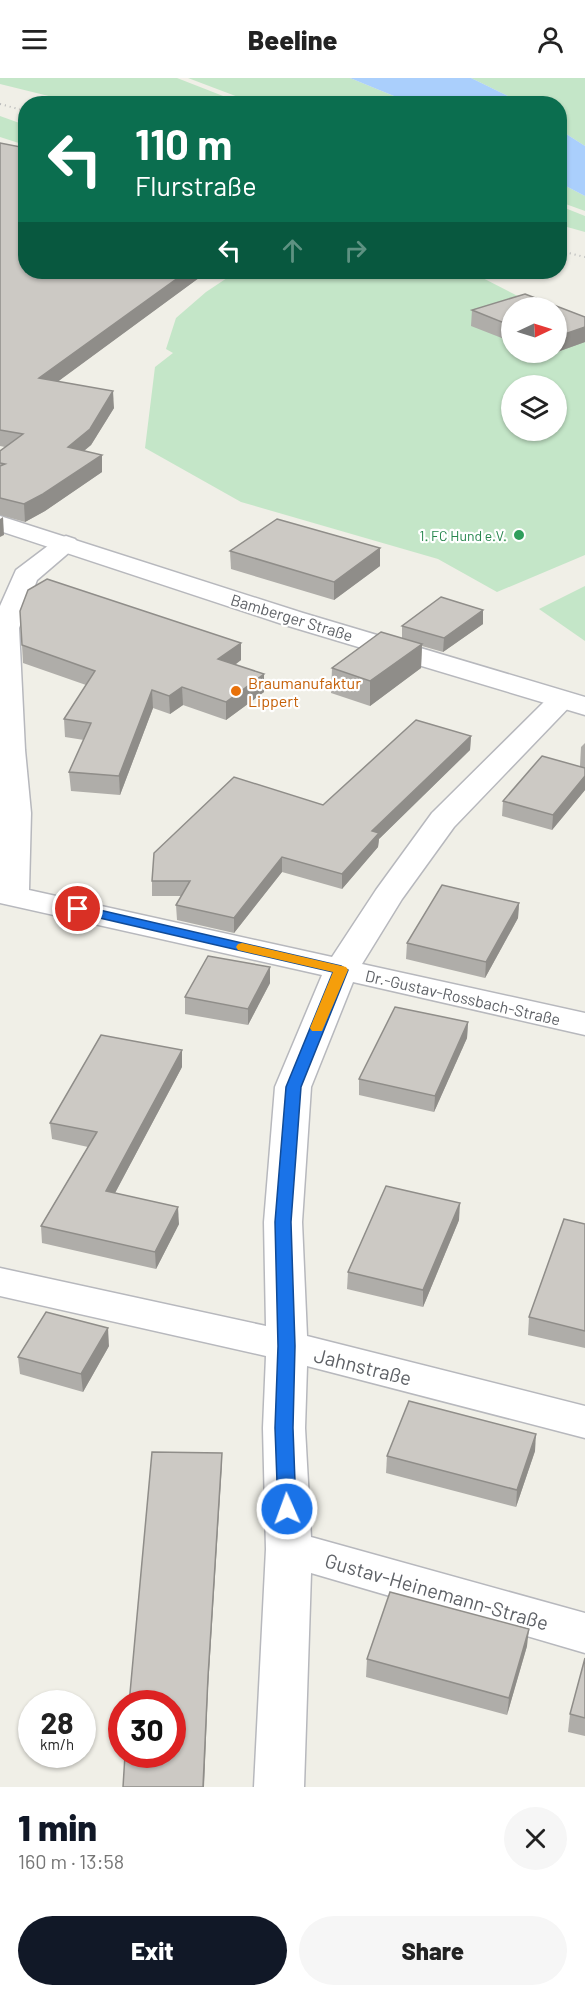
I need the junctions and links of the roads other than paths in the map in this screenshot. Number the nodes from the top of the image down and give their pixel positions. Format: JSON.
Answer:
{"nodes":[{"id":1,"x":0,"y":523,"type":"edge"},
{"id":2,"x":66,"y":544,"type":"junction"},
{"id":3,"x":2,"y":657,"type":"edge"},
{"id":4,"x":574,"y":703,"type":"edge"},
{"id":5,"x":5,"y":749,"type":"edge"},
{"id":6,"x":6,"y":894,"type":"edge"},
{"id":7,"x":341,"y":970,"type":"junction"},
{"id":8,"x":585,"y":1024,"type":"edge"},
{"id":9,"x":0,"y":1282,"type":"edge"},
{"id":10,"x":287,"y":1346,"type":"junction"},
{"id":11,"x":585,"y":1422,"type":"edge"},
{"id":12,"x":289,"y":1549,"type":"junction"},
{"id":13,"x":585,"y":1633,"type":"edge"},
{"id":14,"x":279,"y":1787,"type":"edge"}],
"edges":[{"from":1,"to":2,"type":"street","name":"Bamberger Straße"},
{"from":2,"to":3,"type":"street"},
{"from":2,"to":4,"type":"street","name":"Bamberger Straße"},
{"from":3,"to":5,"type":"street"},
{"from":4,"to":7,"type":"street"},
{"from":5,"to":6,"type":"street"},
{"from":6,"to":7,"type":"street","name":"Dr.-Gustav-Rossbach-Straße"},
{"from":7,"to":8,"type":"street","name":"Dr.-Gustav-Rossbach-Straße"},
{"from":7,"to":10,"type":"street"},
{"from":9,"to":10,"type":"street","name":"Jahnstraße"},
{"from":10,"to":11,"type":"street","name":"Jahnstraße"},
{"from":10,"to":12,"type":"street"},
{"from":12,"to":13,"type":"street","name":"Gustav-Heinemann-Straße"},
{"from":12,"to":14,"type":"street"}]}
